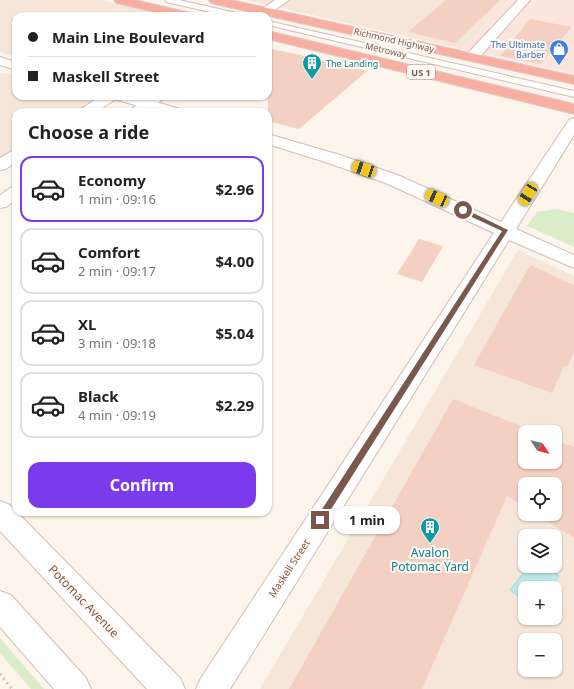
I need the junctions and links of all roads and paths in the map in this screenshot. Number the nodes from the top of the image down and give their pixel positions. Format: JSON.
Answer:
{"nodes":[{"id":1,"x":120,"y":0,"type":"edge"},
{"id":2,"x":169,"y":0,"type":"edge"},
{"id":3,"x":215,"y":0,"type":"edge"},
{"id":4,"x":283,"y":0,"type":"edge"},
{"id":5,"x":524,"y":0,"type":"edge"},
{"id":6,"x":170,"y":12,"type":"edge"},
{"id":7,"x":221,"y":12,"type":"edge"},
{"id":8,"x":250,"y":12,"type":"edge"},
{"id":9,"x":270,"y":12,"type":"edge"},
{"id":10,"x":272,"y":19,"type":"edge"},
{"id":11,"x":272,"y":19,"type":"edge"},
{"id":12,"x":272,"y":36,"type":"edge"},
{"id":13,"x":472,"y":57,"type":"junction"},
{"id":14,"x":574,"y":80,"type":"edge"},
{"id":15,"x":574,"y":94,"type":"edge"},
{"id":16,"x":105,"y":100,"type":"edge"},
{"id":17,"x":134,"y":100,"type":"edge"},
{"id":18,"x":148,"y":104,"type":"edge"},
{"id":19,"x":92,"y":108,"type":"edge"},
{"id":20,"x":162,"y":108,"type":"edge"},
{"id":21,"x":574,"y":108,"type":"edge"},
{"id":22,"x":574,"y":123,"type":"edge"},
{"id":23,"x":272,"y":140,"type":"edge"},
{"id":24,"x":12,"y":158,"type":"edge"},
{"id":25,"x":0,"y":165,"type":"edge"},
{"id":26,"x":12,"y":195,"type":"edge"},
{"id":27,"x":0,"y":203,"type":"edge"},
{"id":28,"x":505,"y":230,"type":"junction"},
{"id":29,"x":574,"y":262,"type":"edge"},
{"id":30,"x":0,"y":513,"type":"edge"},
{"id":31,"x":0,"y":605,"type":"edge"},
{"id":32,"x":0,"y":674,"type":"edge"},
{"id":33,"x":12,"y":689,"type":"edge"},
{"id":34,"x":75,"y":689,"type":"edge"},
{"id":35,"x":169,"y":689,"type":"edge"},
{"id":36,"x":212,"y":689,"type":"edge"}],
"edges":[{"from":1,"to":6,"type":"highway"},
{"from":2,"to":7,"type":"lane"},
{"from":3,"to":8,"type":"highway","name":"Richmond Highway"},
{"from":4,"to":9,"type":"street"},
{"from":5,"to":13,"type":"street"},
{"from":10,"to":13,"type":"highway","name":"Richmond Highway"},
{"from":11,"to":15,"type":"lane","name":"Metroway"},
{"from":12,"to":21,"type":"highway","number":"US 1"},
{"from":13,"to":14,"type":"highway","name":"Richmond Highway"},
{"from":16,"to":19,"type":"street"},
{"from":17,"to":18,"type":"street"},
{"from":18,"to":20,"type":"street"},
{"from":22,"to":28,"type":"street","name":"Maskell Street"},
{"from":23,"to":28,"type":"street"},
{"from":24,"to":25,"type":"street"},
{"from":26,"to":27,"type":"street"},
{"from":28,"to":29,"type":"street"},
{"from":28,"to":36,"type":"street","name":"Maskell Street"},
{"from":30,"to":35,"type":"street","name":"Potomac Avenue"},
{"from":31,"to":34,"type":"street"},
{"from":32,"to":33,"type":"path"}]}
